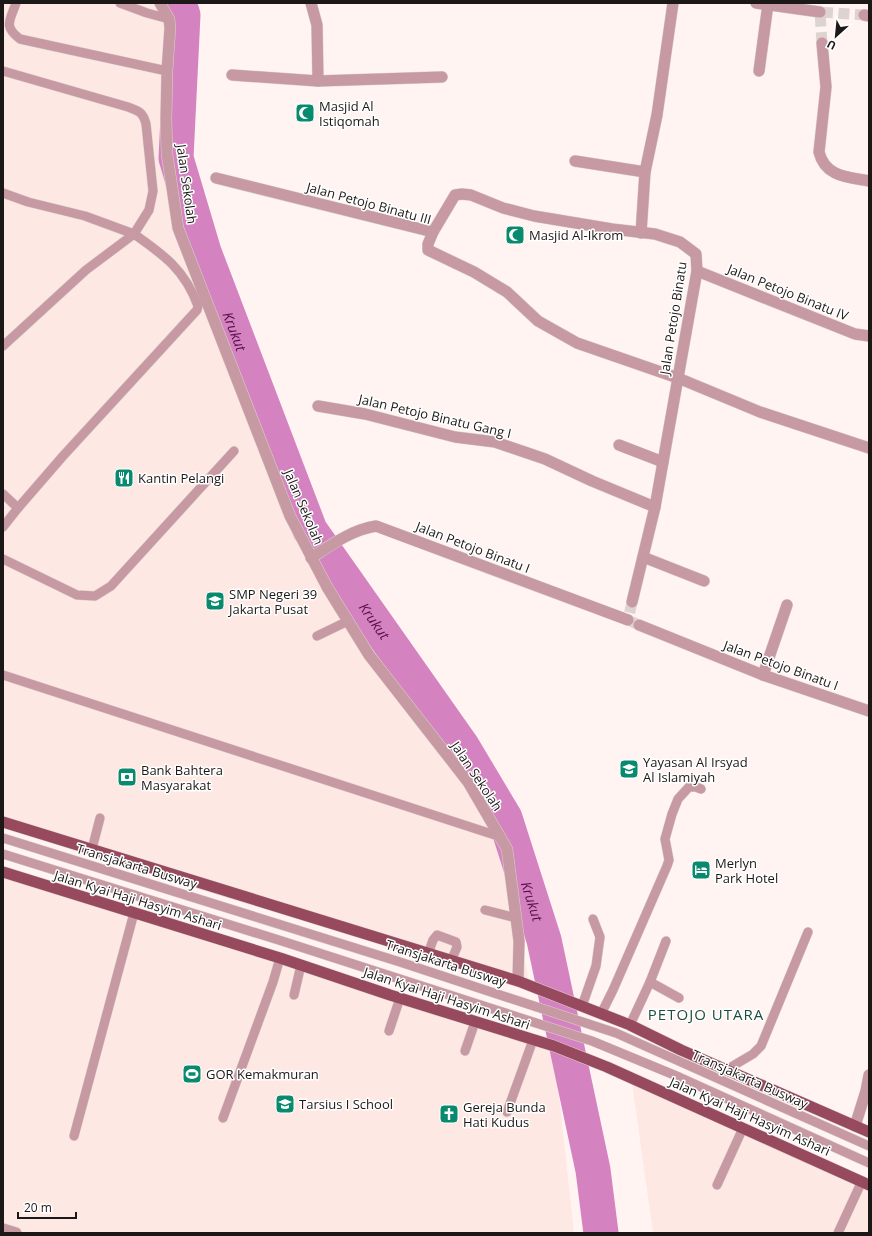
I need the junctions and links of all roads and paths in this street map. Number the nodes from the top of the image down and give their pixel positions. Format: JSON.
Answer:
{"nodes":[{"id":1,"x":16,"y":3,"type":"edge"},
{"id":2,"x":120,"y":3,"type":"edge"},
{"id":3,"x":160,"y":3,"type":"edge"},
{"id":4,"x":311,"y":3,"type":"edge"},
{"id":5,"x":673,"y":3,"type":"edge"},
{"id":6,"x":756,"y":3,"type":"edge"},
{"id":7,"x":768,"y":4,"type":"junction"},
{"id":8,"x":820,"y":12,"type":"dead end"},
{"id":9,"x":169,"y":19,"type":"junction"},
{"id":10,"x":822,"y":43,"type":"tunnel mouth"},
{"id":11,"x":3,"y":71,"type":"edge"},
{"id":12,"x":167,"y":71,"type":"junction"},
{"id":13,"x":759,"y":71,"type":"dead end"},
{"id":14,"x":232,"y":75,"type":"dead end"},
{"id":15,"x":442,"y":77,"type":"dead end"},
{"id":16,"x":318,"y":81,"type":"junction"},
{"id":17,"x":575,"y":161,"type":"dead end"},
{"id":18,"x":645,"y":172,"type":"junction"},
{"id":19,"x":216,"y":178,"type":"dead end"},
{"id":20,"x":869,"y":181,"type":"edge"},
{"id":21,"x":3,"y":193,"type":"edge"},
{"id":22,"x":433,"y":232,"type":"junction"},
{"id":23,"x":641,"y":233,"type":"junction"},
{"id":24,"x":134,"y":234,"type":"junction"},
{"id":25,"x":697,"y":270,"type":"junction"},
{"id":26,"x":869,"y":336,"type":"edge"},
{"id":27,"x":3,"y":346,"type":"edge"},
{"id":28,"x":678,"y":378,"type":"junction"},
{"id":29,"x":318,"y":406,"type":"dead end"},
{"id":30,"x":619,"y":445,"type":"dead end"},
{"id":31,"x":869,"y":448,"type":"edge"},
{"id":32,"x":234,"y":451,"type":"dead end"},
{"id":33,"x":663,"y":462,"type":"junction"},
{"id":34,"x":3,"y":494,"type":"edge"},
{"id":35,"x":655,"y":506,"type":"junction"},
{"id":36,"x":18,"y":508,"type":"junction"},
{"id":37,"x":3,"y":527,"type":"edge"},
{"id":38,"x":643,"y":557,"type":"junction"},
{"id":39,"x":311,"y":558,"type":"junction"},
{"id":40,"x":3,"y":559,"type":"edge"},
{"id":41,"x":704,"y":581,"type":"dead end"},
{"id":42,"x":632,"y":602,"type":"tunnel mouth"},
{"id":43,"x":787,"y":605,"type":"dead end"},
{"id":44,"x":628,"y":620,"type":"dead end"},
{"id":45,"x":348,"y":621,"type":"junction"},
{"id":46,"x":639,"y":625,"type":"tunnel mouth"},
{"id":47,"x":317,"y":636,"type":"dead end"},
{"id":48,"x":3,"y":674,"type":"edge"},
{"id":49,"x":763,"y":675,"type":"junction"},
{"id":50,"x":869,"y":711,"type":"edge"},
{"id":51,"x":701,"y":789,"type":"dead end"},
{"id":52,"x":100,"y":818,"type":"dead end"},
{"id":53,"x":3,"y":822,"type":"edge"},
{"id":54,"x":501,"y":837,"type":"junction"},
{"id":55,"x":3,"y":838,"type":"edge"},
{"id":56,"x":92,"y":849,"type":"junction"},
{"id":57,"x":3,"y":854,"type":"edge"},
{"id":58,"x":3,"y":872,"type":"edge"},
{"id":59,"x":485,"y":910,"type":"dead end"},
{"id":60,"x":134,"y":913,"type":"junction"},
{"id":61,"x":516,"y":918,"type":"junction"},
{"id":62,"x":593,"y":919,"type":"dead end"},
{"id":63,"x":808,"y":932,"type":"dead end"},
{"id":64,"x":666,"y":941,"type":"dead end"},
{"id":65,"x":428,"y":954,"type":"junction"},
{"id":66,"x":280,"y":958,"type":"junction"},
{"id":67,"x":452,"y":961,"type":"junction"},
{"id":68,"x":301,"y":965,"type":"junction"},
{"id":69,"x":518,"y":981,"type":"junction"},
{"id":70,"x":650,"y":982,"type":"junction"},
{"id":71,"x":294,"y":996,"type":"dead end"},
{"id":72,"x":400,"y":998,"type":"junction"},
{"id":73,"x":678,"y":998,"type":"dead end"},
{"id":74,"x":577,"y":1004,"type":"junction"},
{"id":75,"x":601,"y":1014,"type":"junction"},
{"id":76,"x":475,"y":1022,"type":"junction"},
{"id":77,"x":630,"y":1025,"type":"junction"},
{"id":78,"x":388,"y":1031,"type":"dead end"},
{"id":79,"x":533,"y":1040,"type":"junction"},
{"id":80,"x":465,"y":1051,"type":"dead end"},
{"id":81,"x":726,"y":1070,"type":"junction"},
{"id":82,"x":869,"y":1075,"type":"edge"},
{"id":83,"x":507,"y":1112,"type":"dead end"},
{"id":84,"x":223,"y":1118,"type":"dead end"},
{"id":85,"x":855,"y":1126,"type":"junction"},
{"id":86,"x":744,"y":1128,"type":"junction"},
{"id":87,"x":869,"y":1132,"type":"edge"},
{"id":88,"x":74,"y":1136,"type":"dead end"},
{"id":89,"x":869,"y":1146,"type":"edge"},
{"id":90,"x":869,"y":1163,"type":"edge"},
{"id":91,"x":865,"y":1183,"type":"edge"},
{"id":92,"x":718,"y":1185,"type":"dead end"},
{"id":93,"x":3,"y":1229,"type":"edge"},
{"id":94,"x":16,"y":1233,"type":"edge"},
{"id":95,"x":838,"y":1233,"type":"edge"}],
"edges":[{"from":1,"to":12,"type":"lane"},
{"from":2,"to":9,"type":"lane"},
{"from":3,"to":9,"type":"street","name":"Jalan Sekolah"},
{"from":4,"to":16,"type":"street"},
{"from":5,"to":18,"type":"street"},
{"from":6,"to":7,"type":"street"},
{"from":7,"to":8,"type":"street"},
{"from":7,"to":13,"type":"street"},
{"from":9,"to":12,"type":"street","name":"Jalan Sekolah"},
{"from":10,"to":20,"type":"street"},
{"from":11,"to":24,"type":"lane"},
{"from":12,"to":39,"type":"street","name":"Jalan Sekolah"},
{"from":14,"to":16,"type":"street"},
{"from":15,"to":16,"type":"street"},
{"from":17,"to":18,"type":"street"},
{"from":18,"to":23,"type":"street"},
{"from":19,"to":22,"type":"street","name":"Jalan Petojo Binatu III"},
{"from":21,"to":24,"type":"lane"},
{"from":22,"to":23,"type":"street","name":"Jalan Petojo Binatu"},
{"from":22,"to":28,"type":"street","name":"Jalan Petojo Binatu III"},
{"from":23,"to":25,"type":"street","name":"Jalan Petojo Binatu"},
{"from":24,"to":27,"type":"lane"},
{"from":24,"to":36,"type":"lane"},
{"from":25,"to":26,"type":"street","name":"Jalan Petojo Binatu IV"},
{"from":25,"to":28,"type":"street","name":"Jalan Petojo Binatu"},
{"from":28,"to":31,"type":"street"},
{"from":28,"to":33,"type":"street","name":"Jalan Petojo Binatu"},
{"from":29,"to":35,"type":"street","name":"Jalan Petojo Binatu Gang I"},
{"from":30,"to":33,"type":"street"},
{"from":32,"to":40,"type":"lane"},
{"from":33,"to":35,"type":"street","name":"Jalan Petojo Binatu"},
{"from":34,"to":36,"type":"lane"},
{"from":35,"to":38,"type":"street","name":"Jalan Petojo Binatu"},
{"from":36,"to":37,"type":"lane"},
{"from":38,"to":41,"type":"street"},
{"from":38,"to":42,"type":"street","name":"Jalan Petojo Binatu"},
{"from":39,"to":44,"type":"street","name":"Jalan Petojo Binatu I"},
{"from":39,"to":45,"type":"street","name":"Jalan Sekolah"},
{"from":43,"to":49,"type":"street"},
{"from":45,"to":47,"type":"lane"},
{"from":45,"to":54,"type":"street","name":"Jalan Sekolah"},
{"from":46,"to":49,"type":"street","name":"Jalan Petojo Binatu I"},
{"from":48,"to":54,"type":"lane"},
{"from":49,"to":50,"type":"street","name":"Jalan Petojo Binatu I"},
{"from":51,"to":75,"type":"lane"},
{"from":52,"to":56,"type":"lane"},
{"from":53,"to":56,"type":"main road"},
{"from":54,"to":61,"type":"street","name":"Jalan Sekolah"},
{"from":55,"to":89,"type":"lane","name":"Transjakarta Busway"},
{"from":56,"to":65,"type":"main road"},
{"from":57,"to":90,"type":"lane","name":"Transjakarta Busway"},
{"from":58,"to":60,"type":"main road","name":"Jalan Kyai Haji Hasyim Ashari"},
{"from":59,"to":61,"type":"lane"},
{"from":60,"to":66,"type":"main road","name":"Jalan Kyai Haji Hasyim Ashari"},
{"from":60,"to":88,"type":"lane"},
{"from":61,"to":69,"type":"street","name":"Jalan Sekolah"},
{"from":62,"to":74,"type":"lane"},
{"from":63,"to":81,"type":"lane"},
{"from":64,"to":70,"type":"lane"},
{"from":65,"to":67,"type":"main road"},
{"from":65,"to":67,"type":"lane"},
{"from":66,"to":68,"type":"main road","name":"Jalan Kyai Haji Hasyim Ashari"},
{"from":66,"to":84,"type":"lane"},
{"from":67,"to":69,"type":"main road"},
{"from":68,"to":71,"type":"lane"},
{"from":68,"to":72,"type":"main road","name":"Jalan Kyai Haji Hasyim Ashari"},
{"from":69,"to":74,"type":"main road"},
{"from":70,"to":73,"type":"lane"},
{"from":70,"to":77,"type":"lane"},
{"from":72,"to":76,"type":"main road","name":"Jalan Kyai Haji Hasyim Ashari"},
{"from":72,"to":78,"type":"lane"},
{"from":74,"to":75,"type":"main road"},
{"from":75,"to":77,"type":"main road"},
{"from":76,"to":79,"type":"main road","name":"Jalan Kyai Haji Hasyim Ashari"},
{"from":76,"to":80,"type":"lane"},
{"from":77,"to":81,"type":"main road"},
{"from":79,"to":83,"type":"lane"},
{"from":79,"to":86,"type":"main road","name":"Jalan Kyai Haji Hasyim Ashari"},
{"from":81,"to":85,"type":"main road"},
{"from":82,"to":85,"type":"street"},
{"from":85,"to":87,"type":"main road"},
{"from":86,"to":91,"type":"main road","name":"Jalan Kyai Haji Hasyim Ashari"},
{"from":86,"to":92,"type":"lane"},
{"from":91,"to":95,"type":"lane"},
{"from":93,"to":94,"type":"street"}]}
